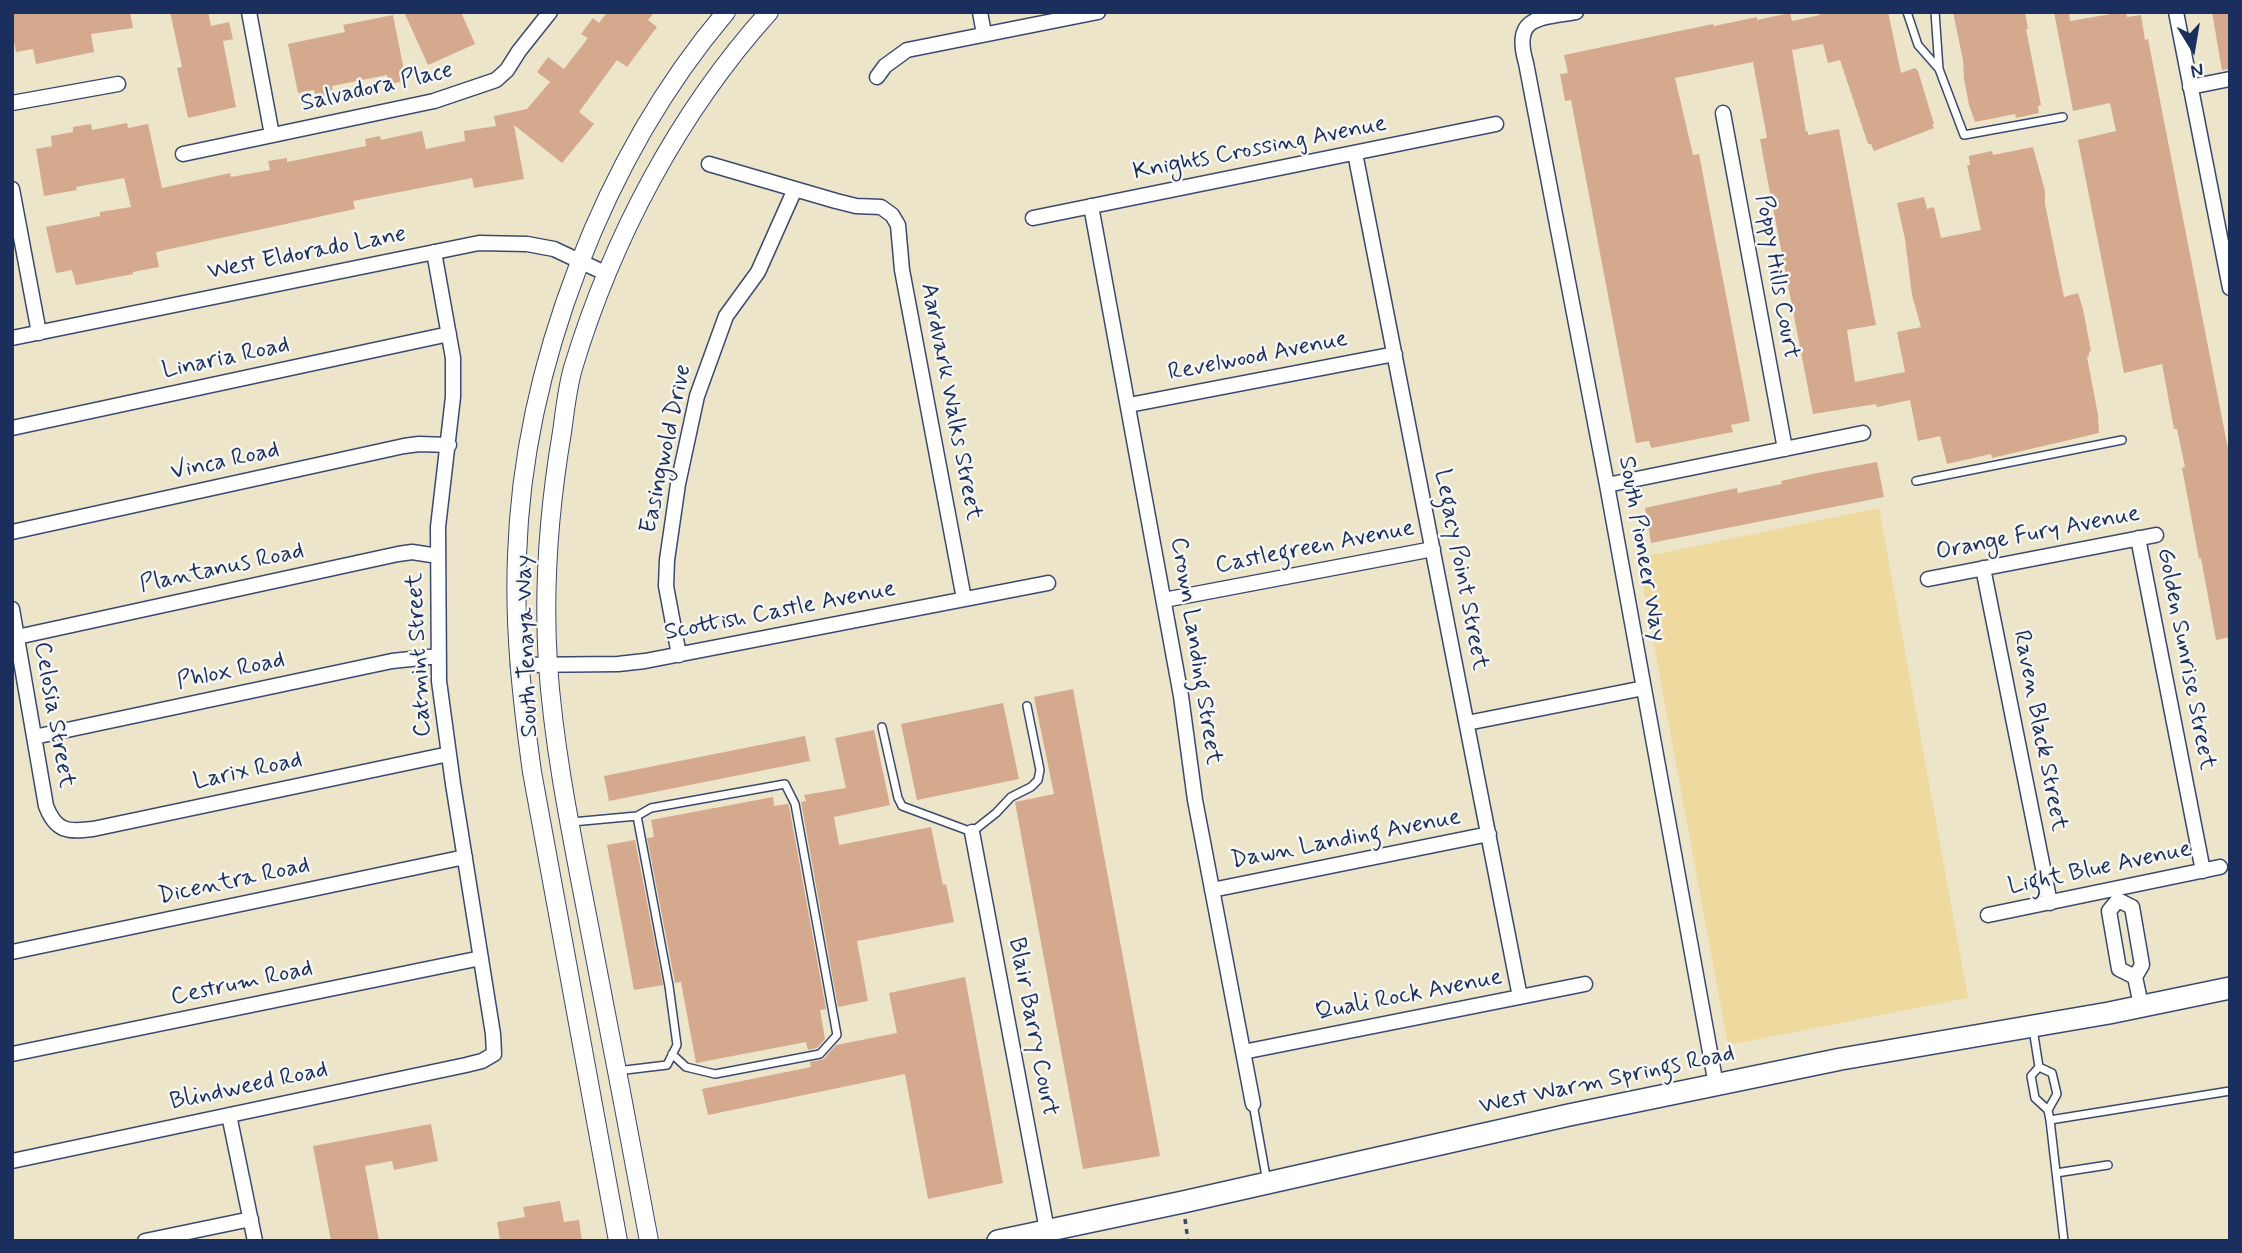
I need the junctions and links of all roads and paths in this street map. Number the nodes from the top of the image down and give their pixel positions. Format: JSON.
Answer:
{"nodes":[{"id":1,"x":249,"y":12,"type":"edge"},
{"id":2,"x":550,"y":12,"type":"edge"},
{"id":3,"x":726,"y":12,"type":"edge"},
{"id":4,"x":769,"y":12,"type":"edge"},
{"id":5,"x":980,"y":12,"type":"edge"},
{"id":6,"x":1098,"y":12,"type":"edge"},
{"id":7,"x":1576,"y":12,"type":"edge"},
{"id":8,"x":1907,"y":12,"type":"edge"},
{"id":9,"x":1935,"y":12,"type":"edge"},
{"id":10,"x":2176,"y":12,"type":"edge"},
{"id":11,"x":984,"y":34,"type":"junction"},
{"id":12,"x":1939,"y":69,"type":"junction"},
{"id":13,"x":877,"y":77,"type":"dead end"},
{"id":14,"x":2230,"y":79,"type":"edge"},
{"id":15,"x":118,"y":84,"type":"dead end"},
{"id":16,"x":2190,"y":87,"type":"junction"},
{"id":17,"x":12,"y":103,"type":"edge"},
{"id":18,"x":1723,"y":113,"type":"dead end"},
{"id":19,"x":2063,"y":117,"type":"dead end"},
{"id":20,"x":1496,"y":124,"type":"dead end"},
{"id":21,"x":272,"y":135,"type":"junction"},
{"id":22,"x":1355,"y":153,"type":"junction"},
{"id":23,"x":183,"y":154,"type":"dead end"},
{"id":24,"x":709,"y":164,"type":"dead end"},
{"id":25,"x":12,"y":189,"type":"edge"},
{"id":26,"x":795,"y":189,"type":"junction"},
{"id":27,"x":1091,"y":206,"type":"junction"},
{"id":28,"x":1033,"y":218,"type":"dead end"},
{"id":29,"x":434,"y":252,"type":"junction"},
{"id":30,"x":580,"y":261,"type":"junction"},
{"id":31,"x":607,"y":274,"type":"junction"},
{"id":32,"x":2229,"y":279,"type":"edge"},
{"id":33,"x":38,"y":333,"type":"junction"},
{"id":34,"x":449,"y":334,"type":"junction"},
{"id":35,"x":12,"y":338,"type":"edge"},
{"id":36,"x":1395,"y":354,"type":"junction"},
{"id":37,"x":1129,"y":405,"type":"junction"},
{"id":38,"x":12,"y":428,"type":"edge"},
{"id":39,"x":1863,"y":433,"type":"dead end"},
{"id":40,"x":2122,"y":440,"type":"dead end"},
{"id":41,"x":449,"y":445,"type":"junction"},
{"id":42,"x":1785,"y":449,"type":"junction"},
{"id":43,"x":1916,"y":481,"type":"dead end"},
{"id":44,"x":1607,"y":485,"type":"junction"},
{"id":45,"x":12,"y":532,"type":"edge"},
{"id":46,"x":2156,"y":535,"type":"dead end"},
{"id":47,"x":2138,"y":538,"type":"junction"},
{"id":48,"x":1433,"y":549,"type":"junction"},
{"id":49,"x":438,"y":556,"type":"junction"},
{"id":50,"x":1983,"y":568,"type":"junction"},
{"id":51,"x":1928,"y":579,"type":"dead end"},
{"id":52,"x":1048,"y":583,"type":"dead end"},
{"id":53,"x":964,"y":599,"type":"junction"},
{"id":54,"x":1164,"y":600,"type":"junction"},
{"id":55,"x":12,"y":609,"type":"edge"},
{"id":56,"x":17,"y":636,"type":"junction"},
{"id":57,"x":679,"y":655,"type":"junction"},
{"id":58,"x":439,"y":656,"type":"junction"},
{"id":59,"x":518,"y":665,"type":"junction"},
{"id":60,"x":548,"y":665,"type":"junction"},
{"id":61,"x":1644,"y":688,"type":"junction"},
{"id":62,"x":1027,"y":706,"type":"dead end"},
{"id":63,"x":1467,"y":723,"type":"junction"},
{"id":64,"x":882,"y":727,"type":"dead end"},
{"id":65,"x":34,"y":737,"type":"junction"},
{"id":66,"x":449,"y":754,"type":"junction"},
{"id":67,"x":637,"y":817,"type":"junction"},
{"id":68,"x":569,"y":823,"type":"junction"},
{"id":69,"x":57,"y":826,"type":"joint"},
{"id":70,"x":972,"y":832,"type":"junction"},
{"id":71,"x":1489,"y":834,"type":"junction"},
{"id":72,"x":465,"y":857,"type":"junction"},
{"id":73,"x":2220,"y":867,"type":"dead end"},
{"id":74,"x":2203,"y":871,"type":"junction"},
{"id":75,"x":1212,"y":890,"type":"junction"},
{"id":76,"x":2117,"y":895,"type":"junction"},
{"id":77,"x":2050,"y":903,"type":"junction"},
{"id":78,"x":1988,"y":915,"type":"dead end"},
{"id":79,"x":12,"y":952,"type":"edge"},
{"id":80,"x":481,"y":958,"type":"junction"},
{"id":81,"x":2135,"y":977,"type":"junction"},
{"id":82,"x":1585,"y":984,"type":"dead end"},
{"id":83,"x":2230,"y":988,"type":"edge"},
{"id":84,"x":1520,"y":997,"type":"junction"},
{"id":85,"x":2141,"y":1005,"type":"junction"},
{"id":86,"x":2032,"y":1027,"type":"junction"},
{"id":87,"x":1243,"y":1052,"type":"junction"},
{"id":88,"x":12,"y":1054,"type":"edge"},
{"id":89,"x":494,"y":1054,"type":"joint"},
{"id":90,"x":672,"y":1054,"type":"junction"},
{"id":91,"x":2039,"y":1067,"type":"junction"},
{"id":92,"x":617,"y":1071,"type":"junction"},
{"id":93,"x":1716,"y":1085,"type":"junction"},
{"id":94,"x":2230,"y":1091,"type":"edge"},
{"id":95,"x":1252,"y":1104,"type":"joint"},
{"id":96,"x":2048,"y":1110,"type":"junction"},
{"id":97,"x":229,"y":1115,"type":"junction"},
{"id":98,"x":2050,"y":1120,"type":"junction"},
{"id":99,"x":12,"y":1161,"type":"edge"},
{"id":100,"x":2108,"y":1165,"type":"dead end"},
{"id":101,"x":2056,"y":1173,"type":"junction"},
{"id":102,"x":1268,"y":1183,"type":"junction"},
{"id":103,"x":251,"y":1219,"type":"junction"},
{"id":104,"x":1047,"y":1230,"type":"junction"},
{"id":105,"x":151,"y":1240,"type":"edge"},
{"id":106,"x":255,"y":1241,"type":"edge"},
{"id":107,"x":618,"y":1241,"type":"edge"},
{"id":108,"x":649,"y":1241,"type":"edge"},
{"id":109,"x":998,"y":1241,"type":"edge"},
{"id":110,"x":2064,"y":1241,"type":"edge"}],
"edges":[{"from":1,"to":21,"type":"street"},
{"from":2,"to":21,"type":"street","name":"Salvadora Place"},
{"from":3,"to":30,"type":"street","name":"South Tenaya Way"},
{"from":4,"to":31,"type":"street","name":"South Tenaya Way"},
{"from":5,"to":11,"type":"street"},
{"from":6,"to":11,"type":"street"},
{"from":7,"to":44,"type":"street","name":"South Pioneer Way"},
{"from":8,"to":12,"type":"lane"},
{"from":9,"to":12,"type":"lane"},
{"from":10,"to":16,"type":"street"},
{"from":11,"to":13,"type":"street"},
{"from":12,"to":19,"type":"lane"},
{"from":14,"to":16,"type":"street"},
{"from":15,"to":17,"type":"street"},
{"from":16,"to":32,"type":"street"},
{"from":18,"to":42,"type":"street","name":"Poppy Hills Court"},
{"from":20,"to":22,"type":"street","name":"Knights Crossing Avenue"},
{"from":21,"to":23,"type":"street","name":"Salvadora Place"},
{"from":22,"to":27,"type":"street","name":"Knights Crossing Avenue"},
{"from":22,"to":36,"type":"street","name":"Legacy Point Street"},
{"from":24,"to":26,"type":"street"},
{"from":25,"to":33,"type":"street"},
{"from":26,"to":53,"type":"street","name":"Aardvark Walks Street"},
{"from":26,"to":57,"type":"street","name":"Easingwold Drive"},
{"from":27,"to":28,"type":"street","name":"Knights Crossing Avenue"},
{"from":27,"to":37,"type":"street","name":"Crown Landing Street"},
{"from":29,"to":30,"type":"street","name":"West Eldorado Lane"},
{"from":29,"to":33,"type":"street","name":"West Eldorado Lane"},
{"from":29,"to":34,"type":"street","name":"Catmint Street"},
{"from":30,"to":31,"type":"street","name":"West Eldorado Lane"},
{"from":30,"to":59,"type":"street","name":"South Tenaya Way"},
{"from":31,"to":60,"type":"street","name":"South Tenaya Way"},
{"from":33,"to":35,"type":"street","name":"West Eldorado Lane"},
{"from":34,"to":38,"type":"street","name":"Linaria Road"},
{"from":34,"to":41,"type":"street","name":"Catmint Street"},
{"from":36,"to":37,"type":"street","name":"Revelwood Avenue"},
{"from":36,"to":48,"type":"street","name":"Legacy Point Street"},
{"from":37,"to":54,"type":"street","name":"Crown Landing Street"},
{"from":39,"to":42,"type":"street"},
{"from":40,"to":43,"type":"lane"},
{"from":41,"to":45,"type":"street","name":"Vinca Road"},
{"from":41,"to":49,"type":"street","name":"Catmint Street"},
{"from":42,"to":44,"type":"street"},
{"from":44,"to":61,"type":"street","name":"South Pioneer Way"},
{"from":46,"to":47,"type":"street","name":"Orange Fury Avenue"},
{"from":47,"to":50,"type":"street","name":"Orange Fury Avenue"},
{"from":47,"to":74,"type":"street","name":"Golden Sunrise Street"},
{"from":48,"to":54,"type":"street","name":"Castlegreen Avenue"},
{"from":48,"to":63,"type":"street","name":"Legacy Point Street"},
{"from":49,"to":56,"type":"street","name":"Plantanus Road"},
{"from":49,"to":58,"type":"street","name":"Catmint Street"},
{"from":50,"to":51,"type":"street","name":"Orange Fury Avenue"},
{"from":50,"to":77,"type":"street","name":"Raven Black Street"},
{"from":52,"to":53,"type":"street","name":"Scottish Castle Avenue"},
{"from":53,"to":57,"type":"street","name":"Scottish Castle Avenue"},
{"from":54,"to":75,"type":"street","name":"Crown Landing Street"},
{"from":55,"to":56,"type":"street","name":"Celosia Street"},
{"from":56,"to":65,"type":"street","name":"Celosia Street"},
{"from":57,"to":60,"type":"street","name":"Scottish Castle Avenue"},
{"from":58,"to":65,"type":"street","name":"Phlox Road"},
{"from":58,"to":66,"type":"street","name":"Catmint Street"},
{"from":59,"to":60,"type":"street","name":"Scottish Castle Avenue"},
{"from":59,"to":107,"type":"street","name":"South Tenaya Way"},
{"from":60,"to":68,"type":"street","name":"South Tenaya Way"},
{"from":61,"to":63,"type":"street"},
{"from":61,"to":93,"type":"street","name":"South Pioneer Way"},
{"from":62,"to":70,"type":"lane"},
{"from":63,"to":71,"type":"street","name":"Legacy Point Street"},
{"from":64,"to":70,"type":"lane"},
{"from":65,"to":69,"type":"street","name":"Celosia Street"},
{"from":66,"to":69,"type":"street","name":"Larix Road"},
{"from":66,"to":72,"type":"street","name":"Catmint Street"},
{"from":67,"to":68,"type":"lane"},
{"from":67,"to":90,"type":"lane"},
{"from":67,"to":90,"type":"lane"},
{"from":68,"to":92,"type":"street","name":"South Tenaya Way"},
{"from":70,"to":104,"type":"street","name":"Blair Barry Court"},
{"from":71,"to":75,"type":"street","name":"Dawn Landing Avenue"},
{"from":71,"to":84,"type":"street","name":"Legacy Point Street"},
{"from":72,"to":79,"type":"street","name":"Dicentra Road"},
{"from":72,"to":80,"type":"street","name":"Catmint Street"},
{"from":73,"to":74,"type":"street","name":"Light Blue Avenue"},
{"from":74,"to":76,"type":"street","name":"Light Blue Avenue"},
{"from":75,"to":87,"type":"street","name":"Crown Landing Street"},
{"from":76,"to":77,"type":"street","name":"Light Blue Avenue"},
{"from":76,"to":81,"type":"street"},
{"from":76,"to":81,"type":"street"},
{"from":77,"to":78,"type":"street","name":"Light Blue Avenue"},
{"from":80,"to":88,"type":"street","name":"Cestrum Road"},
{"from":80,"to":89,"type":"street","name":"Catmint Street"},
{"from":81,"to":85,"type":"street"},
{"from":82,"to":84,"type":"street","name":"Quali Rock Avenue"},
{"from":83,"to":85,"type":"main road","name":"West Warm Springs Road"},
{"from":84,"to":87,"type":"street","name":"Quali Rock Avenue"},
{"from":85,"to":86,"type":"main road","name":"West Warm Springs Road"},
{"from":86,"to":91,"type":"lane"},
{"from":86,"to":93,"type":"main road","name":"West Warm Springs Road"},
{"from":87,"to":95,"type":"street","name":"Crown Landing Street"},
{"from":89,"to":97,"type":"street","name":"Blindweed Road"},
{"from":90,"to":92,"type":"lane"},
{"from":91,"to":96,"type":"lane"},
{"from":91,"to":96,"type":"lane"},
{"from":92,"to":108,"type":"street","name":"South Tenaya Way"},
{"from":93,"to":102,"type":"main road","name":"West Warm Springs Road"},
{"from":94,"to":98,"type":"lane"},
{"from":95,"to":102,"type":"lane"},
{"from":96,"to":98,"type":"lane"},
{"from":97,"to":99,"type":"street","name":"Blindweed Road"},
{"from":97,"to":103,"type":"street"},
{"from":98,"to":101,"type":"lane"},
{"from":100,"to":101,"type":"lane"},
{"from":101,"to":110,"type":"lane"},
{"from":102,"to":104,"type":"main road","name":"West Warm Springs Road"},
{"from":103,"to":105,"type":"street"},
{"from":103,"to":106,"type":"street"},
{"from":104,"to":109,"type":"main road","name":"West Warm Springs Road"}]}
